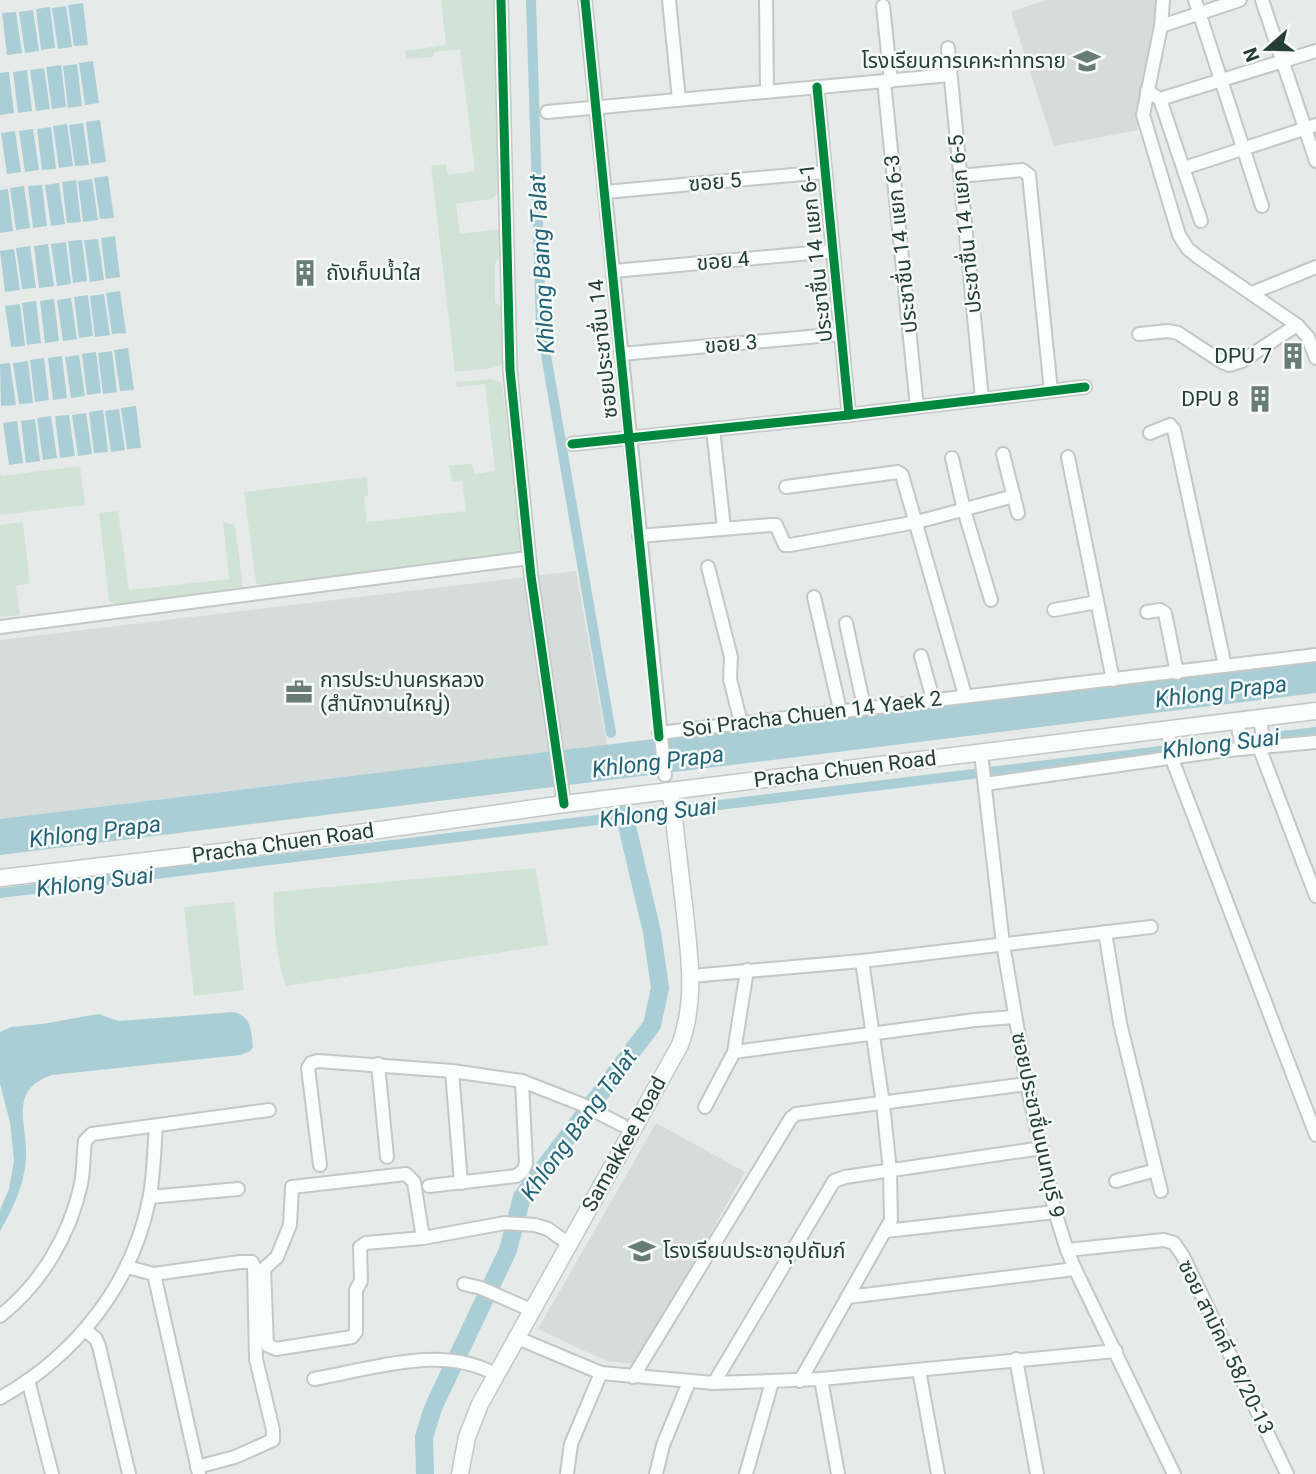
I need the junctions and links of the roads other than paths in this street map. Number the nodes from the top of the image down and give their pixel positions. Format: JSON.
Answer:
{"nodes":[{"id":1,"x":501,"y":0,"type":"edge"},
{"id":2,"x":585,"y":0,"type":"edge"},
{"id":3,"x":669,"y":0,"type":"edge"},
{"id":4,"x":766,"y":0,"type":"edge"},
{"id":5,"x":1163,"y":0,"type":"edge"},
{"id":6,"x":1195,"y":0,"type":"edge"},
{"id":7,"x":1240,"y":0,"type":"edge"},
{"id":8,"x":1262,"y":0,"type":"edge"},
{"id":9,"x":883,"y":6,"type":"dead end"},
{"id":10,"x":1200,"y":13,"type":"junction"},
{"id":11,"x":1161,"y":26,"type":"junction"},
{"id":12,"x":948,"y":48,"type":"dead end"},
{"id":13,"x":1316,"y":51,"type":"edge"},
{"id":14,"x":1283,"y":62,"type":"junction"},
{"id":15,"x":950,"y":75,"type":"junction"},
{"id":16,"x":887,"y":81,"type":"junction"},
{"id":17,"x":1222,"y":81,"type":"junction"},
{"id":18,"x":817,"y":87,"type":"junction"},
{"id":19,"x":1147,"y":91,"type":"junction"},
{"id":20,"x":767,"y":92,"type":"junction"},
{"id":21,"x":1160,"y":99,"type":"junction"},
{"id":22,"x":679,"y":100,"type":"junction"},
{"id":23,"x":596,"y":107,"type":"junction"},
{"id":24,"x":547,"y":112,"type":"dead end"},
{"id":25,"x":1310,"y":127,"type":"edge"},
{"id":26,"x":1243,"y":148,"type":"junction"},
{"id":27,"x":1316,"y":161,"type":"edge"},
{"id":28,"x":1184,"y":168,"type":"junction"},
{"id":29,"x":825,"y":172,"type":"junction"},
{"id":30,"x":960,"y":176,"type":"junction"},
{"id":31,"x":604,"y":192,"type":"junction"},
{"id":32,"x":1262,"y":206,"type":"dead end"},
{"id":33,"x":1201,"y":221,"type":"dead end"},
{"id":34,"x":833,"y":251,"type":"junction"},
{"id":35,"x":1316,"y":267,"type":"edge"},
{"id":36,"x":612,"y":271,"type":"junction"},
{"id":37,"x":1252,"y":293,"type":"junction"},
{"id":38,"x":1297,"y":325,"type":"junction"},
{"id":39,"x":841,"y":334,"type":"junction"},
{"id":40,"x":1139,"y":334,"type":"dead end"},
{"id":41,"x":621,"y":354,"type":"junction"},
{"id":42,"x":1316,"y":358,"type":"edge"},
{"id":43,"x":1085,"y":387,"type":"dead end"},
{"id":44,"x":1051,"y":391,"type":"junction"},
{"id":45,"x":982,"y":400,"type":"junction"},
{"id":46,"x":917,"y":407,"type":"junction"},
{"id":47,"x":849,"y":415,"type":"junction"},
{"id":48,"x":713,"y":429,"type":"junction"},
{"id":49,"x":1150,"y":433,"type":"dead end"},
{"id":50,"x":629,"y":438,"type":"junction"},
{"id":51,"x":572,"y":444,"type":"dead end"},
{"id":52,"x":1003,"y":454,"type":"dead end"},
{"id":53,"x":1068,"y":457,"type":"dead end"},
{"id":54,"x":952,"y":458,"type":"dead end"},
{"id":55,"x":786,"y":487,"type":"dead end"},
{"id":56,"x":1014,"y":496,"type":"junction"},
{"id":57,"x":964,"y":510,"type":"junction"},
{"id":58,"x":1018,"y":513,"type":"dead end"},
{"id":59,"x":917,"y":522,"type":"junction"},
{"id":60,"x":724,"y":528,"type":"junction"},
{"id":61,"x":639,"y":536,"type":"junction"},
{"id":62,"x":528,"y":558,"type":"junction"},
{"id":63,"x":708,"y":567,"type":"dead end"},
{"id":64,"x":814,"y":597,"type":"dead end"},
{"id":65,"x":990,"y":600,"type":"dead end"},
{"id":66,"x":1097,"y":602,"type":"junction"},
{"id":67,"x":1054,"y":610,"type":"dead end"},
{"id":68,"x":1147,"y":612,"type":"dead end"},
{"id":69,"x":846,"y":622,"type":"dead end"},
{"id":70,"x":0,"y":627,"type":"edge"},
{"id":71,"x":1316,"y":655,"type":"edge"},
{"id":72,"x":921,"y":656,"type":"dead end"},
{"id":73,"x":1225,"y":666,"type":"junction"},
{"id":74,"x":1177,"y":673,"type":"junction"},
{"id":75,"x":1114,"y":680,"type":"junction"},
{"id":76,"x":965,"y":695,"type":"junction"},
{"id":77,"x":933,"y":699,"type":"junction"},
{"id":78,"x":864,"y":707,"type":"junction"},
{"id":79,"x":839,"y":710,"type":"junction"},
{"id":80,"x":1316,"y":711,"type":"edge"},
{"id":81,"x":741,"y":723,"type":"junction"},
{"id":82,"x":659,"y":735,"type":"junction"},
{"id":83,"x":1169,"y":735,"type":"junction"},
{"id":84,"x":1240,"y":737,"type":"junction"},
{"id":85,"x":1262,"y":737,"type":"junction"},
{"id":86,"x":1316,"y":742,"type":"edge"},
{"id":87,"x":982,"y":758,"type":"junction"},
{"id":88,"x":1172,"y":758,"type":"junction"},
{"id":89,"x":985,"y":782,"type":"junction"},
{"id":90,"x":668,"y":789,"type":"junction"},
{"id":91,"x":563,"y":798,"type":"junction"},
{"id":92,"x":0,"y":878,"type":"edge"},
{"id":93,"x":1316,"y":896,"type":"edge"},
{"id":94,"x":1151,"y":927,"type":"dead end"},
{"id":95,"x":1105,"y":932,"type":"junction"},
{"id":96,"x":1003,"y":944,"type":"junction"},
{"id":97,"x":862,"y":961,"type":"junction"},
{"id":98,"x":747,"y":970,"type":"junction"},
{"id":99,"x":691,"y":976,"type":"junction"},
{"id":100,"x":1015,"y":1017,"type":"junction"},
{"id":101,"x":874,"y":1035,"type":"junction"},
{"id":102,"x":734,"y":1052,"type":"junction"},
{"id":103,"x":378,"y":1064,"type":"junction"},
{"id":104,"x":452,"y":1071,"type":"junction"},
{"id":105,"x":522,"y":1081,"type":"junction"},
{"id":106,"x":1027,"y":1084,"type":"junction"},
{"id":107,"x":883,"y":1104,"type":"junction"},
{"id":108,"x":705,"y":1107,"type":"dead end"},
{"id":109,"x":269,"y":1111,"type":"dead end"},
{"id":110,"x":622,"y":1125,"type":"dead end"},
{"id":111,"x":156,"y":1126,"type":"junction"},
{"id":112,"x":1316,"y":1135,"type":"edge"},
{"id":113,"x":1042,"y":1148,"type":"junction"},
{"id":114,"x":387,"y":1157,"type":"dead end"},
{"id":115,"x":320,"y":1165,"type":"dead end"},
{"id":116,"x":1156,"y":1170,"type":"junction"},
{"id":117,"x":890,"y":1171,"type":"junction"},
{"id":118,"x":1116,"y":1181,"type":"dead end"},
{"id":119,"x":461,"y":1183,"type":"junction"},
{"id":120,"x":429,"y":1186,"type":"dead end"},
{"id":121,"x":239,"y":1189,"type":"dead end"},
{"id":122,"x":1161,"y":1191,"type":"dead end"},
{"id":123,"x":150,"y":1197,"type":"junction"},
{"id":124,"x":1055,"y":1212,"type":"junction"},
{"id":125,"x":886,"y":1231,"type":"junction"},
{"id":126,"x":423,"y":1238,"type":"junction"},
{"id":127,"x":569,"y":1244,"type":"junction"},
{"id":128,"x":1067,"y":1250,"type":"junction"},
{"id":129,"x":127,"y":1267,"type":"junction"},
{"id":130,"x":1075,"y":1269,"type":"junction"},
{"id":131,"x":155,"y":1273,"type":"junction"},
{"id":132,"x":464,"y":1284,"type":"dead end"},
{"id":133,"x":848,"y":1297,"type":"junction"},
{"id":134,"x":531,"y":1310,"type":"junction"},
{"id":135,"x":0,"y":1316,"type":"edge"},
{"id":136,"x":85,"y":1331,"type":"junction"},
{"id":137,"x":515,"y":1337,"type":"junction"},
{"id":138,"x":1116,"y":1351,"type":"junction"},
{"id":139,"x":1016,"y":1359,"type":"junction"},
{"id":140,"x":919,"y":1370,"type":"junction"},
{"id":141,"x":601,"y":1373,"type":"junction"},
{"id":142,"x":495,"y":1374,"type":"junction"},
{"id":143,"x":633,"y":1377,"type":"junction"},
{"id":144,"x":314,"y":1379,"type":"dead end"},
{"id":145,"x":821,"y":1379,"type":"junction"},
{"id":146,"x":28,"y":1380,"type":"junction"},
{"id":147,"x":800,"y":1381,"type":"junction"},
{"id":148,"x":689,"y":1382,"type":"junction"},
{"id":149,"x":772,"y":1382,"type":"junction"},
{"id":150,"x":714,"y":1383,"type":"junction"},
{"id":151,"x":0,"y":1398,"type":"edge"},
{"id":152,"x":198,"y":1470,"type":"edge"},
{"id":153,"x":52,"y":1474,"type":"edge"},
{"id":154,"x":128,"y":1474,"type":"edge"},
{"id":155,"x":460,"y":1474,"type":"edge"},
{"id":156,"x":566,"y":1474,"type":"edge"},
{"id":157,"x":656,"y":1474,"type":"edge"},
{"id":158,"x":746,"y":1474,"type":"edge"},
{"id":159,"x":838,"y":1474,"type":"edge"},
{"id":160,"x":938,"y":1474,"type":"edge"},
{"id":161,"x":1037,"y":1474,"type":"edge"},
{"id":162,"x":1174,"y":1474,"type":"edge"},
{"id":163,"x":1287,"y":1474,"type":"edge"}],
"edges":[{"from":1,"to":62,"type":"street"},
{"from":2,"to":23,"type":"street","name":"ซอยประชาชื่น 14"},
{"from":3,"to":22,"type":"street"},
{"from":4,"to":20,"type":"street"},
{"from":5,"to":11,"type":"street"},
{"from":6,"to":10,"type":"street"},
{"from":7,"to":10,"type":"street"},
{"from":8,"to":14,"type":"street"},
{"from":9,"to":16,"type":"street","name":"ประชาชื่น 14 แยก 6-3"},
{"from":10,"to":11,"type":"street"},
{"from":10,"to":17,"type":"street"},
{"from":11,"to":19,"type":"street"},
{"from":12,"to":15,"type":"street","name":"ประชาชื่น 14 แยก 6-5"},
{"from":13,"to":14,"type":"street"},
{"from":14,"to":17,"type":"street"},
{"from":14,"to":25,"type":"street"},
{"from":15,"to":16,"type":"street"},
{"from":15,"to":30,"type":"street","name":"ประชาชื่น 14 แยก 6-5"},
{"from":16,"to":18,"type":"street"},
{"from":16,"to":46,"type":"street","name":"ประชาชื่น 14 แยก 6-3"},
{"from":17,"to":21,"type":"street"},
{"from":17,"to":26,"type":"street"},
{"from":18,"to":20,"type":"street"},
{"from":18,"to":29,"type":"street","name":"ประชาชื่น 14 แยก 6-1"},
{"from":19,"to":21,"type":"street"},
{"from":19,"to":37,"type":"street"},
{"from":20,"to":22,"type":"street"},
{"from":21,"to":28,"type":"street"},
{"from":22,"to":23,"type":"street"},
{"from":23,"to":24,"type":"street"},
{"from":23,"to":31,"type":"street","name":"ซอยประชาชื่น 14"},
{"from":25,"to":26,"type":"street"},
{"from":25,"to":27,"type":"street"},
{"from":26,"to":28,"type":"street"},
{"from":26,"to":32,"type":"street"},
{"from":28,"to":33,"type":"street"},
{"from":29,"to":31,"type":"street","name":"ฃอย 5"},
{"from":29,"to":34,"type":"street","name":"ประชาชื่น 14 แยก 6-1"},
{"from":30,"to":44,"type":"street"},
{"from":30,"to":45,"type":"street","name":"ประชาชื่น 14 แยก 6-5"},
{"from":31,"to":36,"type":"street","name":"ซอยประชาชื่น 14"},
{"from":34,"to":36,"type":"street","name":"ขอย 4"},
{"from":34,"to":39,"type":"street","name":"ประชาชื่น 14 แยก 6-1"},
{"from":35,"to":37,"type":"street"},
{"from":36,"to":41,"type":"street","name":"ซอยประชาชื่น 14"},
{"from":37,"to":38,"type":"street"},
{"from":38,"to":40,"type":"street"},
{"from":38,"to":42,"type":"street"},
{"from":39,"to":41,"type":"street","name":"ขอย 3"},
{"from":39,"to":47,"type":"street","name":"ประชาชื่น 14 แยก 6-1"},
{"from":41,"to":50,"type":"street","name":"ซอยประชาชื่น 14"},
{"from":43,"to":44,"type":"street"},
{"from":44,"to":45,"type":"street"},
{"from":45,"to":46,"type":"street"},
{"from":46,"to":47,"type":"street"},
{"from":47,"to":48,"type":"street"},
{"from":48,"to":50,"type":"street"},
{"from":48,"to":60,"type":"street"},
{"from":49,"to":73,"type":"street"},
{"from":50,"to":51,"type":"street"},
{"from":50,"to":61,"type":"street","name":"ซอยประชาชื่น 14"},
{"from":52,"to":56,"type":"street"},
{"from":53,"to":66,"type":"street"},
{"from":54,"to":57,"type":"street"},
{"from":55,"to":59,"type":"street"},
{"from":56,"to":57,"type":"street"},
{"from":56,"to":58,"type":"street"},
{"from":57,"to":59,"type":"street"},
{"from":57,"to":65,"type":"street"},
{"from":59,"to":60,"type":"street"},
{"from":59,"to":76,"type":"street"},
{"from":60,"to":61,"type":"street"},
{"from":61,"to":82,"type":"street","name":"ซอยประชาชื่น 14"},
{"from":62,"to":70,"type":"street"},
{"from":62,"to":91,"type":"street"},
{"from":63,"to":81,"type":"street"},
{"from":64,"to":79,"type":"street"},
{"from":66,"to":67,"type":"street"},
{"from":66,"to":75,"type":"street"},
{"from":68,"to":74,"type":"street"},
{"from":69,"to":78,"type":"street"},
{"from":71,"to":73,"type":"street","name":"Soi Pracha Chuen 14 Yaek 2"},
{"from":72,"to":77,"type":"street"},
{"from":73,"to":74,"type":"street","name":"Soi Pracha Chuen 14 Yaek 2"},
{"from":74,"to":75,"type":"street","name":"Soi Pracha Chuen 14 Yaek 2"},
{"from":75,"to":76,"type":"street","name":"Soi Pracha Chuen 14 Yaek 2"},
{"from":76,"to":77,"type":"street","name":"Soi Pracha Chuen 14 Yaek 2"},
{"from":77,"to":78,"type":"street","name":"Soi Pracha Chuen 14 Yaek 2"},
{"from":78,"to":79,"type":"street","name":"Soi Pracha Chuen 14 Yaek 2"},
{"from":79,"to":81,"type":"street","name":"Soi Pracha Chuen 14 Yaek 2"},
{"from":80,"to":85,"type":"main road","name":"Pracha Chuen Road"},
{"from":81,"to":82,"type":"street","name":"Soi Pracha Chuen 14 Yaek 2"},
{"from":82,"to":90,"type":"street","name":"ซอยประชาชื่น 14"},
{"from":83,"to":84,"type":"main road","name":"Pracha Chuen Road"},
{"from":83,"to":87,"type":"main road","name":"Pracha Chuen Road"},
{"from":83,"to":88,"type":"street"},
{"from":84,"to":85,"type":"main road","name":"Pracha Chuen Road"},
{"from":84,"to":85,"type":"street"},
{"from":84,"to":88,"type":"street"},
{"from":85,"to":86,"type":"street"},
{"from":85,"to":93,"type":"street"},
{"from":87,"to":89,"type":"street","name":"ซอยประชาชื่นนนทบุรี 9"},
{"from":87,"to":90,"type":"main road","name":"Pracha Chuen Road"},
{"from":88,"to":89,"type":"street"},
{"from":88,"to":112,"type":"street"},
{"from":89,"to":96,"type":"street","name":"ซอยประชาชื่นนนทบุรี 9"},
{"from":90,"to":91,"type":"main road","name":"Pracha Chuen Road"},
{"from":90,"to":99,"type":"main road","name":"Samakkee Road"},
{"from":91,"to":92,"type":"main road","name":"Pracha Chuen Road"},
{"from":94,"to":95,"type":"street"},
{"from":95,"to":96,"type":"street"},
{"from":95,"to":116,"type":"street"},
{"from":96,"to":97,"type":"street"},
{"from":96,"to":100,"type":"street","name":"ซอยประชาชื่นนนทบุรี 9"},
{"from":97,"to":98,"type":"street"},
{"from":97,"to":101,"type":"street"},
{"from":98,"to":99,"type":"street"},
{"from":98,"to":102,"type":"street"},
{"from":99,"to":127,"type":"main road","name":"Samakkee Road"},
{"from":100,"to":101,"type":"street"},
{"from":100,"to":106,"type":"street","name":"ซอยประชาชื่นนนทบุรี 9"},
{"from":101,"to":102,"type":"street"},
{"from":101,"to":107,"type":"street"},
{"from":102,"to":108,"type":"street"},
{"from":103,"to":104,"type":"street"},
{"from":103,"to":114,"type":"street"},
{"from":103,"to":115,"type":"street"},
{"from":104,"to":105,"type":"street"},
{"from":104,"to":119,"type":"street"},
{"from":105,"to":110,"type":"street"},
{"from":105,"to":119,"type":"street"},
{"from":106,"to":107,"type":"street"},
{"from":106,"to":113,"type":"street","name":"ซอยประชาชื่นนนทบุรี 9"},
{"from":107,"to":117,"type":"street"},
{"from":107,"to":143,"type":"street"},
{"from":109,"to":111,"type":"street"},
{"from":111,"to":123,"type":"street"},
{"from":111,"to":135,"type":"street"},
{"from":113,"to":117,"type":"street"},
{"from":113,"to":124,"type":"street","name":"ซอยประชาชื่นนนทบุรี 9"},
{"from":116,"to":118,"type":"street"},
{"from":116,"to":122,"type":"street"},
{"from":117,"to":125,"type":"street"},
{"from":117,"to":150,"type":"street"},
{"from":119,"to":120,"type":"street"},
{"from":121,"to":123,"type":"street"},
{"from":123,"to":129,"type":"street"},
{"from":124,"to":125,"type":"street"},
{"from":124,"to":128,"type":"street","name":"ซอยประชาชื่นนนทบุรี 9"},
{"from":125,"to":133,"type":"street"},
{"from":126,"to":126,"type":"street"},
{"from":126,"to":127,"type":"street"},
{"from":127,"to":134,"type":"main road","name":"Samakkee Road"},
{"from":128,"to":130,"type":"street","name":"ซอยประชาชื่นนนทบุรี 9"},
{"from":128,"to":163,"type":"street","name":"ซอย สามัคคี 58/20-13"},
{"from":129,"to":131,"type":"street"},
{"from":129,"to":136,"type":"street"},
{"from":130,"to":133,"type":"street"},
{"from":130,"to":138,"type":"street","name":"ซอยประชาชื่นนนทบุรี 9"},
{"from":131,"to":152,"type":"street"},
{"from":131,"to":152,"type":"street"},
{"from":132,"to":134,"type":"street"},
{"from":133,"to":147,"type":"street"},
{"from":134,"to":137,"type":"main road","name":"Samakkee Road"},
{"from":136,"to":146,"type":"street"},
{"from":136,"to":154,"type":"street"},
{"from":137,"to":141,"type":"street"},
{"from":137,"to":142,"type":"main road","name":"Samakkee Road"},
{"from":138,"to":139,"type":"street"},
{"from":138,"to":162,"type":"street","name":"ซอยประชาชื่นนนทบุรี 9"},
{"from":139,"to":140,"type":"street"},
{"from":139,"to":161,"type":"street"},
{"from":140,"to":145,"type":"street"},
{"from":140,"to":160,"type":"street"},
{"from":141,"to":143,"type":"street"},
{"from":141,"to":156,"type":"street"},
{"from":142,"to":144,"type":"street"},
{"from":142,"to":155,"type":"main road","name":"Samakkee Road"},
{"from":143,"to":148,"type":"street"},
{"from":145,"to":147,"type":"street"},
{"from":145,"to":159,"type":"street"},
{"from":146,"to":151,"type":"street"},
{"from":146,"to":153,"type":"street"},
{"from":147,"to":149,"type":"street"},
{"from":148,"to":150,"type":"street"},
{"from":148,"to":157,"type":"street"},
{"from":149,"to":150,"type":"street"},
{"from":149,"to":158,"type":"street"}]}
